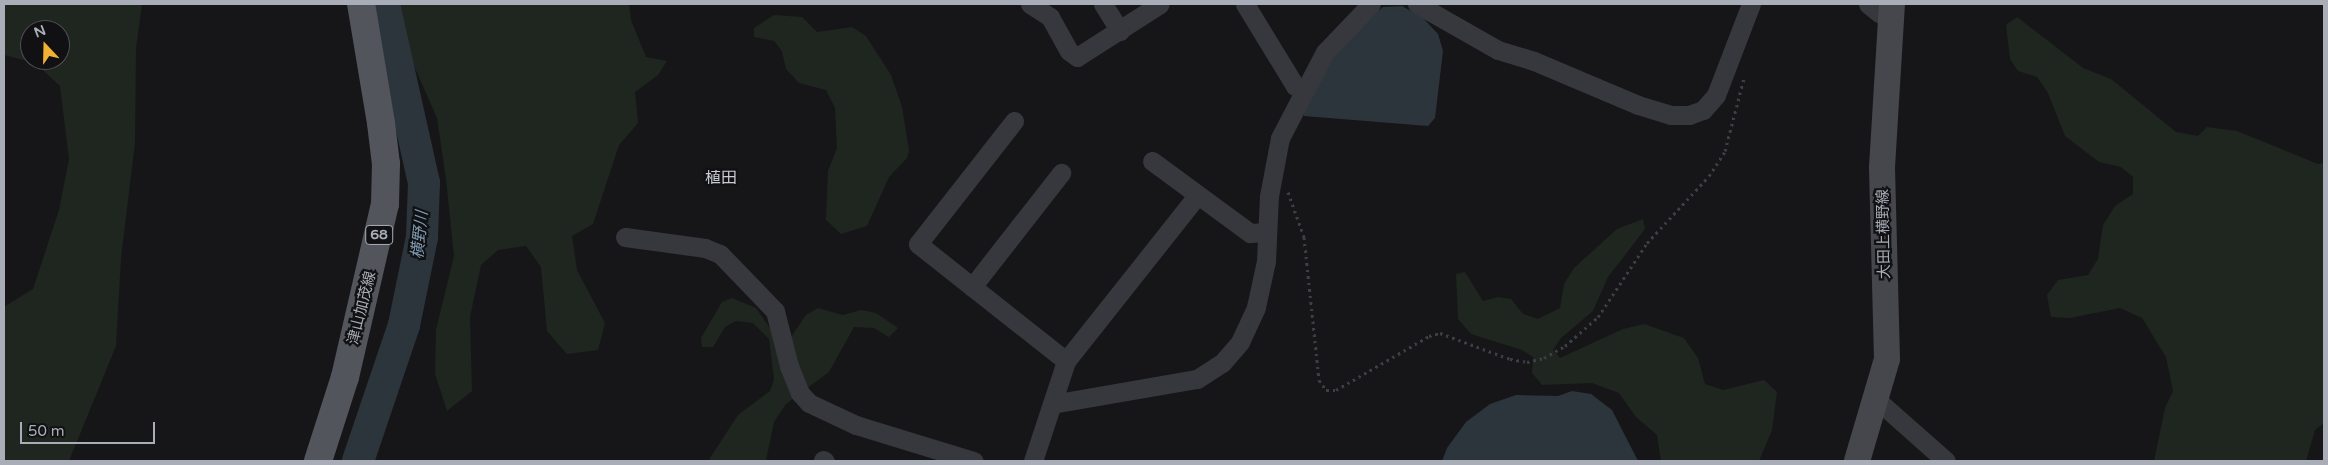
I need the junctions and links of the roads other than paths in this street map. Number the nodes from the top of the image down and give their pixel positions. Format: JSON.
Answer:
{"nodes":[{"id":1,"x":361,"y":4,"type":"edge"},
{"id":2,"x":1030,"y":4,"type":"edge"},
{"id":3,"x":1103,"y":4,"type":"edge"},
{"id":4,"x":1160,"y":4,"type":"edge"},
{"id":5,"x":1245,"y":4,"type":"edge"},
{"id":6,"x":1370,"y":4,"type":"edge"},
{"id":7,"x":1417,"y":4,"type":"edge"},
{"id":8,"x":1751,"y":4,"type":"edge"},
{"id":9,"x":1868,"y":4,"type":"edge"},
{"id":10,"x":1892,"y":10,"type":"edge"},
{"id":11,"x":1120,"y":30,"type":"junction"},
{"id":12,"x":1303,"y":90,"type":"junction"},
{"id":13,"x":1014,"y":121,"type":"dead end"},
{"id":14,"x":1152,"y":161,"type":"dead end"},
{"id":15,"x":1061,"y":173,"type":"dead end"},
{"id":16,"x":1197,"y":196,"type":"junction"},
{"id":17,"x":1267,"y":232,"type":"junction"},
{"id":18,"x":625,"y":237,"type":"dead end"},
{"id":19,"x":972,"y":287,"type":"junction"},
{"id":20,"x":1066,"y":361,"type":"junction"},
{"id":21,"x":1877,"y":400,"type":"junction"},
{"id":22,"x":1052,"y":404,"type":"junction"},
{"id":23,"x":318,"y":461,"type":"edge"},
{"id":24,"x":974,"y":461,"type":"edge"},
{"id":25,"x":1033,"y":461,"type":"edge"},
{"id":26,"x":1857,"y":461,"type":"edge"},
{"id":27,"x":1946,"y":461,"type":"edge"}],
"edges":[{"from":1,"to":23,"type":"main road","name":"津山加茂線","number":"68"},
{"from":2,"to":11,"type":"street"},
{"from":3,"to":11,"type":"street"},
{"from":4,"to":11,"type":"street"},
{"from":5,"to":12,"type":"street"},
{"from":6,"to":12,"type":"street"},
{"from":7,"to":8,"type":"street"},
{"from":9,"to":10,"type":"street"},
{"from":10,"to":21,"type":"main road","name":"大田上横野線"},
{"from":12,"to":17,"type":"street"},
{"from":13,"to":19,"type":"street"},
{"from":14,"to":16,"type":"street"},
{"from":15,"to":19,"type":"street"},
{"from":16,"to":17,"type":"street"},
{"from":16,"to":20,"type":"street"},
{"from":17,"to":22,"type":"street"},
{"from":18,"to":24,"type":"street"},
{"from":19,"to":20,"type":"street"},
{"from":20,"to":22,"type":"street"},
{"from":21,"to":26,"type":"main road","name":"大田上横野線"},
{"from":21,"to":27,"type":"street"},
{"from":22,"to":25,"type":"street"}]}
